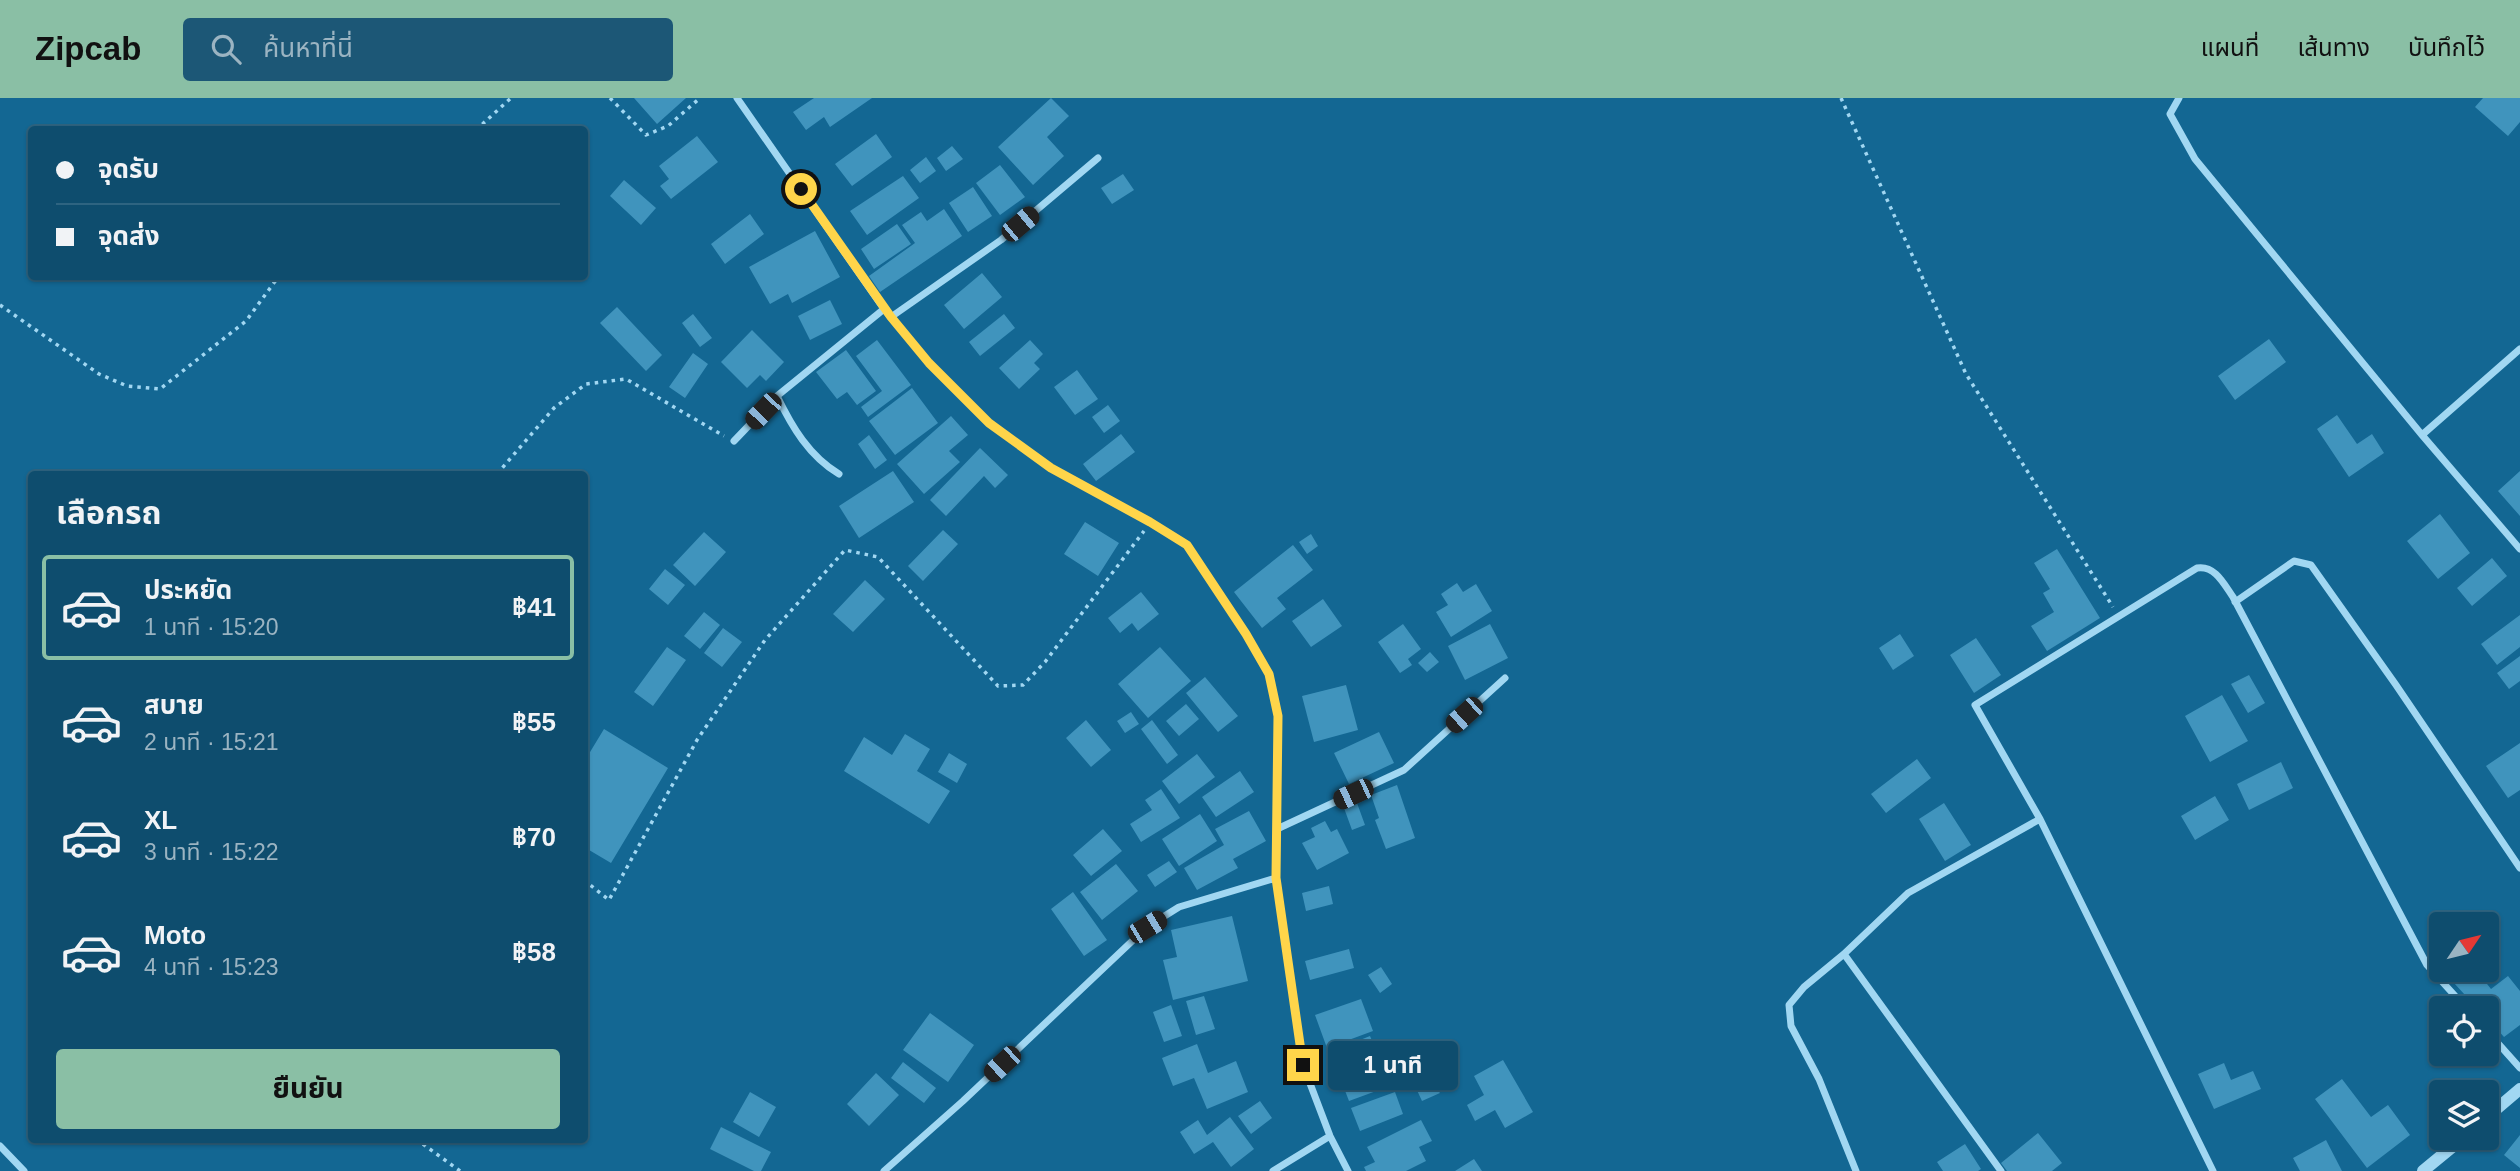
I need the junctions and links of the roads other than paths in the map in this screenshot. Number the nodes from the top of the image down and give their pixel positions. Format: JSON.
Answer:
{"nodes":[{"id":1,"x":737,"y":98,"type":"edge"},
{"id":2,"x":2179,"y":98,"type":"edge"},
{"id":3,"x":1098,"y":159,"type":"dead end"},
{"id":4,"x":884,"y":309,"type":"junction"},
{"id":5,"x":891,"y":317,"type":"junction"},
{"id":6,"x":2520,"y":349,"type":"edge"},
{"id":7,"x":778,"y":396,"type":"junction"},
{"id":8,"x":2422,"y":435,"type":"junction"},
{"id":9,"x":734,"y":441,"type":"road end"},
{"id":10,"x":839,"y":474,"type":"dead end"},
{"id":11,"x":2520,"y":549,"type":"edge"},
{"id":12,"x":2235,"y":603,"type":"junction"},
{"id":13,"x":1504,"y":678,"type":"dead end"},
{"id":14,"x":2040,"y":819,"type":"junction"},
{"id":15,"x":1277,"y":829,"type":"junction"},
{"id":16,"x":2520,"y":869,"type":"edge"},
{"id":17,"x":1276,"y":878,"type":"junction"},
{"id":18,"x":1844,"y":954,"type":"junction"},
{"id":19,"x":2455,"y":996,"type":"edge"},
{"id":20,"x":2499,"y":1044,"type":"edge"},
{"id":21,"x":2520,"y":1068,"type":"edge"},
{"id":22,"x":2520,"y":1089,"type":"edge"},
{"id":23,"x":2499,"y":1107,"type":"edge"},
{"id":24,"x":1330,"y":1136,"type":"junction"},
{"id":25,"x":0,"y":1146,"type":"edge"},
{"id":26,"x":2448,"y":1150,"type":"edge"},
{"id":27,"x":24,"y":1171,"type":"edge"},
{"id":28,"x":884,"y":1171,"type":"edge"},
{"id":29,"x":1273,"y":1171,"type":"edge"},
{"id":30,"x":1348,"y":1171,"type":"edge"},
{"id":31,"x":1856,"y":1171,"type":"edge"},
{"id":32,"x":2001,"y":1171,"type":"edge"},
{"id":33,"x":2213,"y":1171,"type":"edge"},
{"id":34,"x":2423,"y":1171,"type":"edge"}],
"edges":[{"from":1,"to":4,"type":"street"},
{"from":2,"to":8,"type":"street"},
{"from":3,"to":5,"type":"street"},
{"from":4,"to":5,"type":"street"},
{"from":4,"to":7,"type":"street"},
{"from":5,"to":15,"type":"street"},
{"from":6,"to":8,"type":"street"},
{"from":7,"to":9,"type":"street"},
{"from":7,"to":10,"type":"street"},
{"from":8,"to":11,"type":"street"},
{"from":12,"to":14,"type":"street"},
{"from":12,"to":16,"type":"street"},
{"from":12,"to":19,"type":"street"},
{"from":13,"to":15,"type":"street"},
{"from":14,"to":18,"type":"street"},
{"from":14,"to":33,"type":"street"},
{"from":15,"to":17,"type":"street"},
{"from":17,"to":24,"type":"street"},
{"from":17,"to":28,"type":"street"},
{"from":18,"to":31,"type":"street"},
{"from":18,"to":32,"type":"street"},
{"from":20,"to":21,"type":"street"},
{"from":22,"to":23,"type":"street"},
{"from":24,"to":29,"type":"street"},
{"from":24,"to":30,"type":"street"},
{"from":25,"to":27,"type":"street"},
{"from":26,"to":34,"type":"street"}]}
